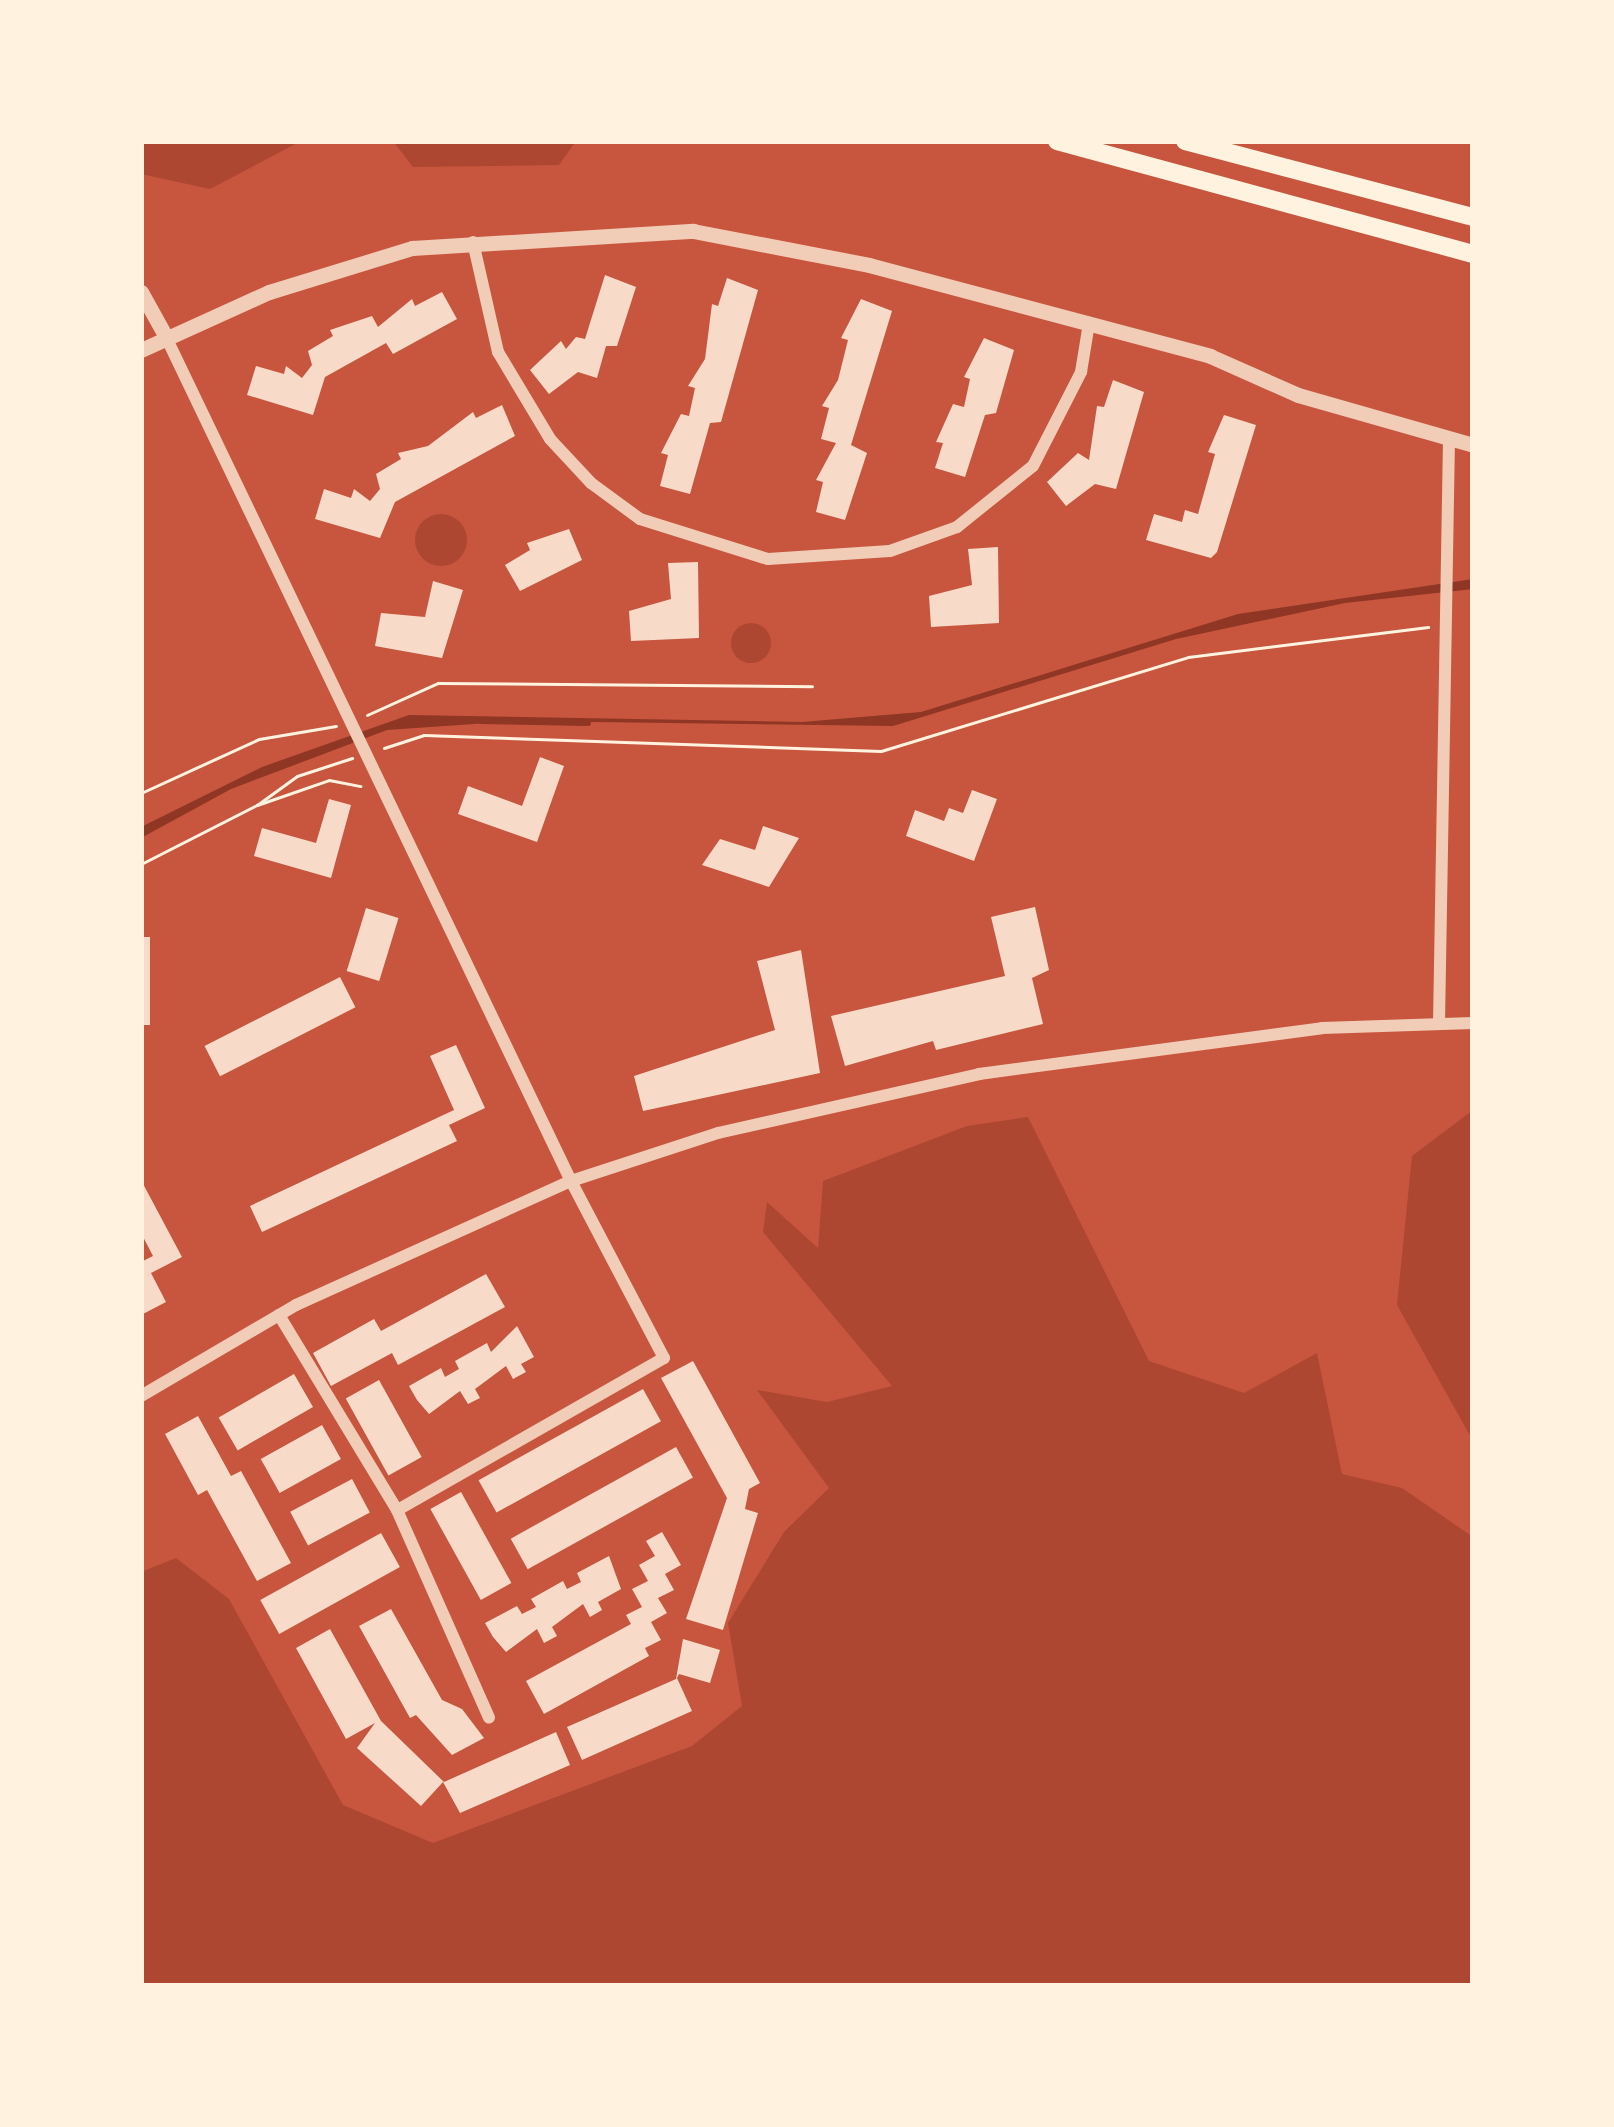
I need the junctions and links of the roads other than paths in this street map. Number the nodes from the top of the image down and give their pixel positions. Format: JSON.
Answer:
{"nodes":[{"id":1,"x":1057,"y":141,"type":"edge"},
{"id":2,"x":1185,"y":141,"type":"edge"},
{"id":3,"x":1473,"y":218,"type":"edge"},
{"id":4,"x":472,"y":242,"type":"junction"},
{"id":5,"x":1473,"y":254,"type":"edge"},
{"id":6,"x":141,"y":292,"type":"edge"},
{"id":7,"x":1089,"y":323,"type":"junction"},
{"id":8,"x":166,"y":337,"type":"junction"},
{"id":9,"x":141,"y":350,"type":"edge"},
{"id":10,"x":1449,"y":440,"type":"junction"},
{"id":11,"x":1473,"y":445,"type":"edge"},
{"id":12,"x":1473,"y":1023,"type":"edge"},
{"id":13,"x":1439,"y":1024,"type":"junction"},
{"id":14,"x":571,"y":1180,"type":"junction"},
{"id":15,"x":279,"y":1315,"type":"junction"},
{"id":16,"x":141,"y":1396,"type":"edge"},
{"id":17,"x":397,"y":1510,"type":"junction"},
{"id":18,"x":489,"y":1718,"type":"dead end"}],
"edges":[{"from":1,"to":5,"type":"highway"},
{"from":2,"to":3,"type":"highway"},
{"from":4,"to":7,"type":"street"},
{"from":4,"to":7,"type":"street"},
{"from":4,"to":8,"type":"street"},
{"from":6,"to":8,"type":"street"},
{"from":7,"to":10,"type":"street"},
{"from":8,"to":9,"type":"street"},
{"from":8,"to":14,"type":"street"},
{"from":10,"to":11,"type":"street"},
{"from":10,"to":13,"type":"street"},
{"from":12,"to":13,"type":"street"},
{"from":13,"to":14,"type":"street"},
{"from":14,"to":15,"type":"street"},
{"from":14,"to":17,"type":"street"},
{"from":15,"to":16,"type":"street"},
{"from":15,"to":17,"type":"street"},
{"from":17,"to":18,"type":"street"}]}
